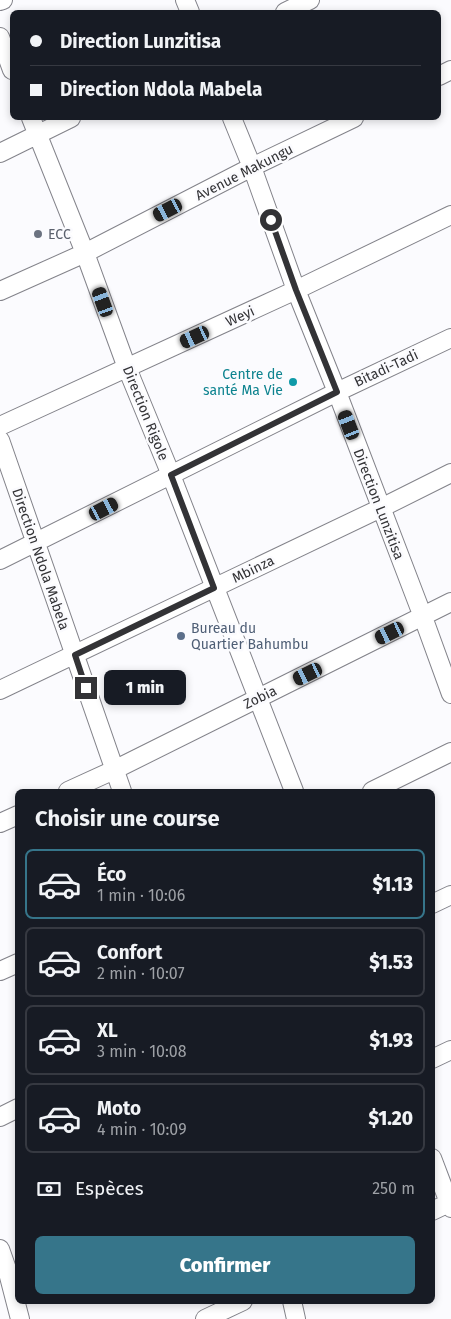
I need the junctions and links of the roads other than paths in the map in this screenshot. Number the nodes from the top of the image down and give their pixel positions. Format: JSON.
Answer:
{"nodes":[{"id":1,"x":310,"y":0,"type":"edge"},
{"id":2,"x":289,"y":10,"type":"edge"},
{"id":3,"x":0,"y":37,"type":"edge"},
{"id":4,"x":10,"y":64,"type":"edge"},
{"id":5,"x":32,"y":120,"type":"edge"},
{"id":6,"x":67,"y":120,"type":"edge"},
{"id":7,"x":233,"y":120,"type":"edge"},
{"id":8,"x":350,"y":120,"type":"edge"},
{"id":9,"x":37,"y":134,"type":"junction"},
{"id":10,"x":0,"y":153,"type":"edge"},
{"id":11,"x":252,"y":167,"type":"junction"},
{"id":12,"x":451,"y":215,"type":"edge"},
{"id":13,"x":84,"y":253,"type":"junction"},
{"id":14,"x":296,"y":290,"type":"junction"},
{"id":15,"x":0,"y":291,"type":"edge"},
{"id":16,"x":451,"y":338,"type":"edge"},
{"id":17,"x":128,"y":368,"type":"junction"},
{"id":18,"x":337,"y":392,"type":"junction"},
{"id":19,"x":0,"y":426,"type":"edge"},
{"id":20,"x":0,"y":440,"type":"edge"},
{"id":21,"x":451,"y":473,"type":"edge"},
{"id":22,"x":171,"y":475,"type":"junction"},
{"id":23,"x":381,"y":508,"type":"junction"},
{"id":24,"x":36,"y":542,"type":"junction"},
{"id":25,"x":0,"y":560,"type":"edge"},
{"id":26,"x":214,"y":588,"type":"junction"},
{"id":27,"x":451,"y":602,"type":"edge"},
{"id":28,"x":423,"y":617,"type":"junction"},
{"id":29,"x":75,"y":655,"type":"junction"},
{"id":30,"x":0,"y":690,"type":"edge"},
{"id":31,"x":451,"y":694,"type":"edge"},
{"id":32,"x":258,"y":698,"type":"junction"},
{"id":33,"x":451,"y":752,"type":"edge"},
{"id":34,"x":114,"y":770,"type":"junction"},
{"id":35,"x":72,"y":789,"type":"edge"},
{"id":36,"x":121,"y":789,"type":"edge"},
{"id":37,"x":293,"y":789,"type":"edge"},
{"id":38,"x":376,"y":789,"type":"edge"},
{"id":39,"x":15,"y":816,"type":"edge"},
{"id":40,"x":0,"y":823,"type":"edge"},
{"id":41,"x":451,"y":895,"type":"edge"},
{"id":42,"x":435,"y":903,"type":"edge"},
{"id":43,"x":15,"y":964,"type":"edge"},
{"id":44,"x":0,"y":971,"type":"edge"},
{"id":45,"x":451,"y":1050,"type":"edge"},
{"id":46,"x":435,"y":1058,"type":"edge"},
{"id":47,"x":15,"y":1110,"type":"edge"},
{"id":48,"x":0,"y":1117,"type":"edge"},
{"id":49,"x":435,"y":1166,"type":"edge"},
{"id":50,"x":450,"y":1204,"type":"edge"},
{"id":51,"x":435,"y":1210,"type":"edge"},
{"id":52,"x":0,"y":1248,"type":"edge"},
{"id":53,"x":8,"y":1268,"type":"edge"},
{"id":54,"x":15,"y":1298,"type":"edge"},
{"id":55,"x":16,"y":1304,"type":"edge"},
{"id":56,"x":237,"y":1304,"type":"edge"},
{"id":57,"x":293,"y":1304,"type":"edge"},
{"id":58,"x":20,"y":1319,"type":"edge"},
{"id":59,"x":205,"y":1319,"type":"edge"},
{"id":60,"x":296,"y":1319,"type":"edge"}],
"edges":[{"from":1,"to":2,"type":"street"},
{"from":3,"to":4,"type":"street"},
{"from":5,"to":9,"type":"street","name":"Direction Rigole"},
{"from":6,"to":9,"type":"street"},
{"from":7,"to":11,"type":"street","name":"Direction Lunzitisa"},
{"from":8,"to":11,"type":"street","name":"Avenue Makungu"},
{"from":9,"to":10,"type":"street"},
{"from":9,"to":13,"type":"street","name":"Direction Rigole"},
{"from":11,"to":13,"type":"street","name":"Avenue Makungu"},
{"from":11,"to":14,"type":"street","name":"Direction Lunzitisa"},
{"from":12,"to":14,"type":"street","name":"Weyi"},
{"from":13,"to":15,"type":"street","name":"Avenue Makungu"},
{"from":13,"to":17,"type":"street","name":"Direction Rigole"},
{"from":14,"to":17,"type":"street","name":"Weyi"},
{"from":14,"to":18,"type":"street","name":"Direction Lunzitisa"},
{"from":16,"to":18,"type":"street","name":"Bitadi-Tadi"},
{"from":17,"to":19,"type":"street","name":"Weyi"},
{"from":17,"to":22,"type":"street","name":"Direction Rigole"},
{"from":18,"to":22,"type":"street","name":"Bitadi-Tadi"},
{"from":18,"to":23,"type":"street","name":"Direction Lunzitisa"},
{"from":20,"to":24,"type":"street","name":"Direction Ndola Mabela"},
{"from":21,"to":23,"type":"street","name":"Mbinza"},
{"from":22,"to":24,"type":"street","name":"Bitadi-Tadi"},
{"from":22,"to":26,"type":"street","name":"Direction Rigole"},
{"from":23,"to":26,"type":"street","name":"Mbinza"},
{"from":23,"to":28,"type":"street","name":"Direction Lunzitisa"},
{"from":24,"to":25,"type":"street","name":"Bitadi-Tadi"},
{"from":24,"to":29,"type":"street","name":"Direction Ndola Mabela"},
{"from":26,"to":29,"type":"street","name":"Mbinza"},
{"from":26,"to":32,"type":"street","name":"Direction Rigole"},
{"from":27,"to":28,"type":"street","name":"Zobia"},
{"from":28,"to":31,"type":"street","name":"Direction Lunzitisa"},
{"from":28,"to":32,"type":"street","name":"Zobia"},
{"from":29,"to":30,"type":"street","name":"Mbinza"},
{"from":29,"to":34,"type":"street","name":"Direction Ndola Mabela"},
{"from":32,"to":34,"type":"street","name":"Zobia"},
{"from":32,"to":37,"type":"street","name":"Direction Rigole"},
{"from":33,"to":38,"type":"street"},
{"from":34,"to":35,"type":"street","name":"Zobia"},
{"from":34,"to":36,"type":"street","name":"Direction Ndola Mabela"},
{"from":39,"to":40,"type":"street"},
{"from":41,"to":42,"type":"street"},
{"from":43,"to":44,"type":"street"},
{"from":45,"to":46,"type":"street"},
{"from":47,"to":48,"type":"street"},
{"from":49,"to":50,"type":"street"},
{"from":50,"to":51,"type":"street"},
{"from":52,"to":53,"type":"street"},
{"from":53,"to":54,"type":"street"},
{"from":55,"to":58,"type":"street"},
{"from":56,"to":59,"type":"street"},
{"from":57,"to":60,"type":"street"}]}
